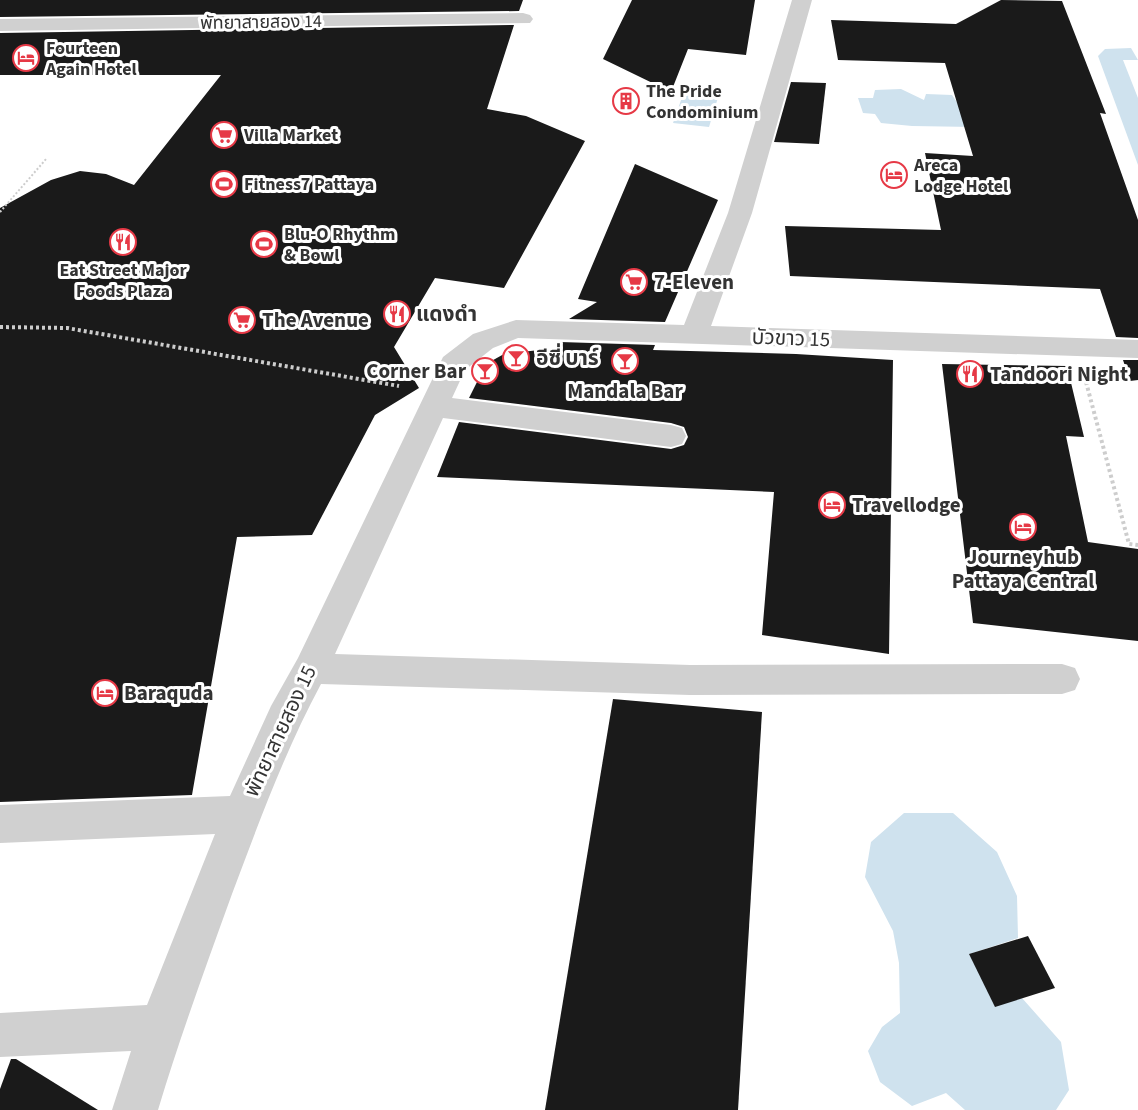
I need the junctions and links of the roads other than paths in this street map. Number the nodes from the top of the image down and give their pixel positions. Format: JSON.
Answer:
{"nodes":[{"id":1,"x":802,"y":0,"type":"edge"},
{"id":2,"x":523,"y":19,"type":"dead end"},
{"id":3,"x":0,"y":25,"type":"edge"},
{"id":4,"x":694,"y":335,"type":"junction"},
{"id":5,"x":1138,"y":349,"type":"edge"},
{"id":6,"x":453,"y":364,"type":"joint"},
{"id":7,"x":419,"y":396,"type":"junction"},
{"id":8,"x":671,"y":436,"type":"dead end"},
{"id":9,"x":311,"y":668,"type":"junction"},
{"id":10,"x":1062,"y":679,"type":"dead end"},
{"id":11,"x":242,"y":814,"type":"junction"},
{"id":12,"x":0,"y":824,"type":"edge"},
{"id":13,"x":160,"y":1027,"type":"junction"},
{"id":14,"x":0,"y":1035,"type":"edge"},
{"id":15,"x":135,"y":1110,"type":"edge"}],
"edges":[{"from":1,"to":4,"type":"street"},
{"from":2,"to":3,"type":"street","name":"พัทยาสายสอง 14"},
{"from":4,"to":5,"type":"street","name":"บัวขาว 15"},
{"from":4,"to":6,"type":"street","name":"บัวขาว 15"},
{"from":6,"to":7,"type":"street","name":"พัทยาสายสอง 15"},
{"from":7,"to":8,"type":"street"},
{"from":7,"to":9,"type":"street","name":"พัทยาสายสอง 15"},
{"from":9,"to":10,"type":"street"},
{"from":9,"to":11,"type":"street","name":"พัทยาสายสอง 15"},
{"from":11,"to":12,"type":"street"},
{"from":11,"to":13,"type":"street","name":"พัทยาสายสอง 15"},
{"from":13,"to":14,"type":"street"},
{"from":13,"to":15,"type":"street","name":"พัทยาสายสอง 15"}]}
